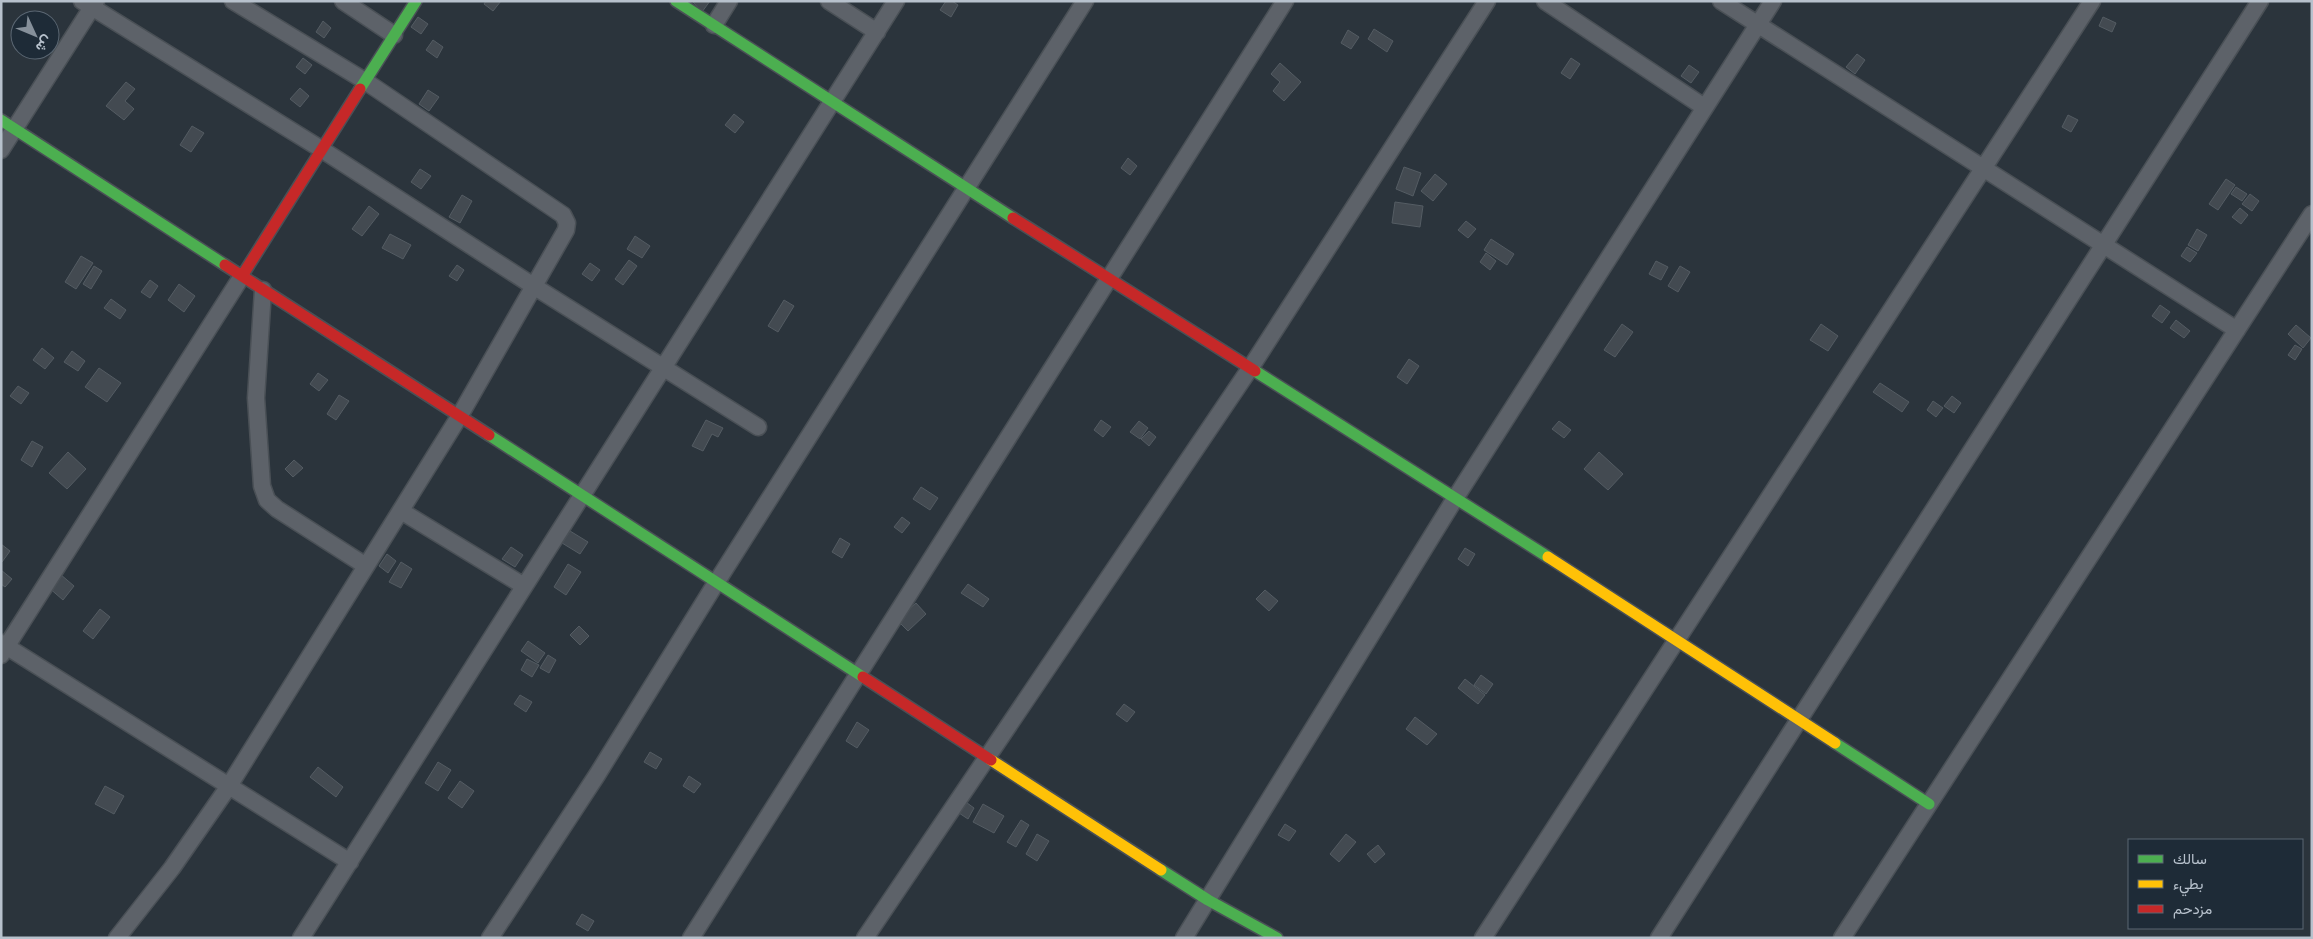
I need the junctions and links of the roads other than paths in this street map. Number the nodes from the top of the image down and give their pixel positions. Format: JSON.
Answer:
{"nodes":[{"id":1,"x":233,"y":1,"type":"edge"},
{"id":2,"x":343,"y":1,"type":"edge"},
{"id":3,"x":416,"y":1,"type":"edge"},
{"id":4,"x":676,"y":1,"type":"edge"},
{"id":5,"x":729,"y":1,"type":"edge"},
{"id":6,"x":829,"y":1,"type":"edge"},
{"id":7,"x":896,"y":1,"type":"edge"},
{"id":8,"x":1085,"y":1,"type":"edge"},
{"id":9,"x":1285,"y":1,"type":"edge"},
{"id":10,"x":1486,"y":1,"type":"edge"},
{"id":11,"x":1545,"y":1,"type":"edge"},
{"id":12,"x":1721,"y":1,"type":"edge"},
{"id":13,"x":1773,"y":1,"type":"edge"},
{"id":14,"x":2092,"y":1,"type":"edge"},
{"id":15,"x":2260,"y":1,"type":"edge"},
{"id":16,"x":90,"y":3,"type":"edge"},
{"id":17,"x":714,"y":25,"type":"junction"},
{"id":18,"x":1758,"y":25,"type":"junction"},
{"id":19,"x":877,"y":32,"type":"junction"},
{"id":20,"x":394,"y":35,"type":"junction"},
{"id":21,"x":365,"y":81,"type":"junction"},
{"id":22,"x":832,"y":102,"type":"junction"},
{"id":23,"x":1704,"y":107,"type":"junction"},
{"id":24,"x":8,"y":125,"type":"edge"},
{"id":25,"x":321,"y":149,"type":"junction"},
{"id":26,"x":1,"y":150,"type":"edge"},
{"id":27,"x":1984,"y":168,"type":"junction"},
{"id":28,"x":966,"y":187,"type":"junction"},
{"id":29,"x":2312,"y":214,"type":"edge"},
{"id":30,"x":2103,"y":246,"type":"junction"},
{"id":31,"x":242,"y":276,"type":"junction"},
{"id":32,"x":1108,"y":279,"type":"junction"},
{"id":33,"x":535,"y":287,"type":"junction"},
{"id":34,"x":263,"y":290,"type":"junction"},
{"id":35,"x":2237,"y":330,"type":"junction"},
{"id":36,"x":1251,"y":367,"type":"junction"},
{"id":37,"x":662,"y":368,"type":"junction"},
{"id":38,"x":459,"y":417,"type":"junction"},
{"id":39,"x":758,"y":427,"type":"dead end"},
{"id":40,"x":582,"y":496,"type":"junction"},
{"id":41,"x":1456,"y":497,"type":"junction"},
{"id":42,"x":401,"y":511,"type":"junction"},
{"id":43,"x":366,"y":566,"type":"junction"},
{"id":44,"x":716,"y":583,"type":"junction"},
{"id":45,"x":524,"y":586,"type":"junction"},
{"id":46,"x":1678,"y":641,"type":"junction"},
{"id":47,"x":3,"y":648,"type":"edge"},
{"id":48,"x":859,"y":676,"type":"junction"},
{"id":49,"x":1800,"y":719,"type":"junction"},
{"id":50,"x":987,"y":757,"type":"junction"},
{"id":51,"x":229,"y":786,"type":"junction"},
{"id":52,"x":1929,"y":804,"type":"junction"},
{"id":53,"x":350,"y":862,"type":"junction"},
{"id":54,"x":1208,"y":900,"type":"junction"},
{"id":55,"x":117,"y":938,"type":"edge"},
{"id":56,"x":301,"y":938,"type":"edge"},
{"id":57,"x":490,"y":938,"type":"edge"},
{"id":58,"x":691,"y":938,"type":"edge"},
{"id":59,"x":865,"y":938,"type":"edge"},
{"id":60,"x":1184,"y":938,"type":"edge"},
{"id":61,"x":1277,"y":938,"type":"edge"},
{"id":62,"x":1483,"y":938,"type":"edge"},
{"id":63,"x":1659,"y":938,"type":"edge"},
{"id":64,"x":1842,"y":938,"type":"edge"}],
"edges":[{"from":1,"to":21,"type":"street"},
{"from":2,"to":20,"type":"street"},
{"from":3,"to":20,"type":"street"},
{"from":4,"to":17,"type":"street"},
{"from":5,"to":17,"type":"street"},
{"from":6,"to":19,"type":"street"},
{"from":7,"to":19,"type":"street"},
{"from":8,"to":28,"type":"street"},
{"from":9,"to":32,"type":"street"},
{"from":10,"to":36,"type":"street"},
{"from":11,"to":23,"type":"street"},
{"from":12,"to":18,"type":"street"},
{"from":13,"to":18,"type":"street"},
{"from":14,"to":27,"type":"street"},
{"from":15,"to":30,"type":"street"},
{"from":16,"to":24,"type":"street"},
{"from":16,"to":25,"type":"street"},
{"from":17,"to":22,"type":"street"},
{"from":18,"to":23,"type":"street"},
{"from":18,"to":27,"type":"street"},
{"from":19,"to":22,"type":"street"},
{"from":20,"to":21,"type":"street"},
{"from":21,"to":25,"type":"street"},
{"from":21,"to":33,"type":"street"},
{"from":22,"to":28,"type":"street"},
{"from":22,"to":37,"type":"street"},
{"from":23,"to":41,"type":"street"},
{"from":24,"to":26,"type":"street"},
{"from":24,"to":31,"type":"street"},
{"from":25,"to":31,"type":"street"},
{"from":25,"to":33,"type":"street"},
{"from":27,"to":30,"type":"street"},
{"from":27,"to":46,"type":"street"},
{"from":28,"to":32,"type":"street"},
{"from":28,"to":44,"type":"street"},
{"from":29,"to":35,"type":"street"},
{"from":30,"to":35,"type":"street"},
{"from":30,"to":49,"type":"street"},
{"from":31,"to":34,"type":"street"},
{"from":31,"to":47,"type":"street"},
{"from":32,"to":36,"type":"street"},
{"from":32,"to":48,"type":"street"},
{"from":33,"to":37,"type":"street"},
{"from":33,"to":38,"type":"street"},
{"from":34,"to":38,"type":"street"},
{"from":34,"to":43,"type":"street"},
{"from":35,"to":52,"type":"street"},
{"from":36,"to":41,"type":"street"},
{"from":36,"to":50,"type":"street"},
{"from":37,"to":39,"type":"street"},
{"from":37,"to":40,"type":"street"},
{"from":38,"to":40,"type":"street"},
{"from":38,"to":42,"type":"street"},
{"from":40,"to":44,"type":"street"},
{"from":40,"to":45,"type":"street"},
{"from":41,"to":46,"type":"street"},
{"from":41,"to":54,"type":"street"},
{"from":42,"to":43,"type":"street"},
{"from":42,"to":45,"type":"street"},
{"from":43,"to":51,"type":"street"},
{"from":44,"to":48,"type":"street"},
{"from":44,"to":57,"type":"street"},
{"from":45,"to":53,"type":"street"},
{"from":46,"to":49,"type":"street"},
{"from":46,"to":62,"type":"street"},
{"from":47,"to":51,"type":"street"},
{"from":48,"to":50,"type":"street"},
{"from":48,"to":58,"type":"street"},
{"from":49,"to":52,"type":"street"},
{"from":49,"to":63,"type":"street"},
{"from":50,"to":54,"type":"street"},
{"from":50,"to":59,"type":"street"},
{"from":51,"to":53,"type":"street"},
{"from":51,"to":55,"type":"street"},
{"from":52,"to":64,"type":"street"},
{"from":53,"to":56,"type":"street"},
{"from":54,"to":60,"type":"street"},
{"from":54,"to":61,"type":"street"}]}
